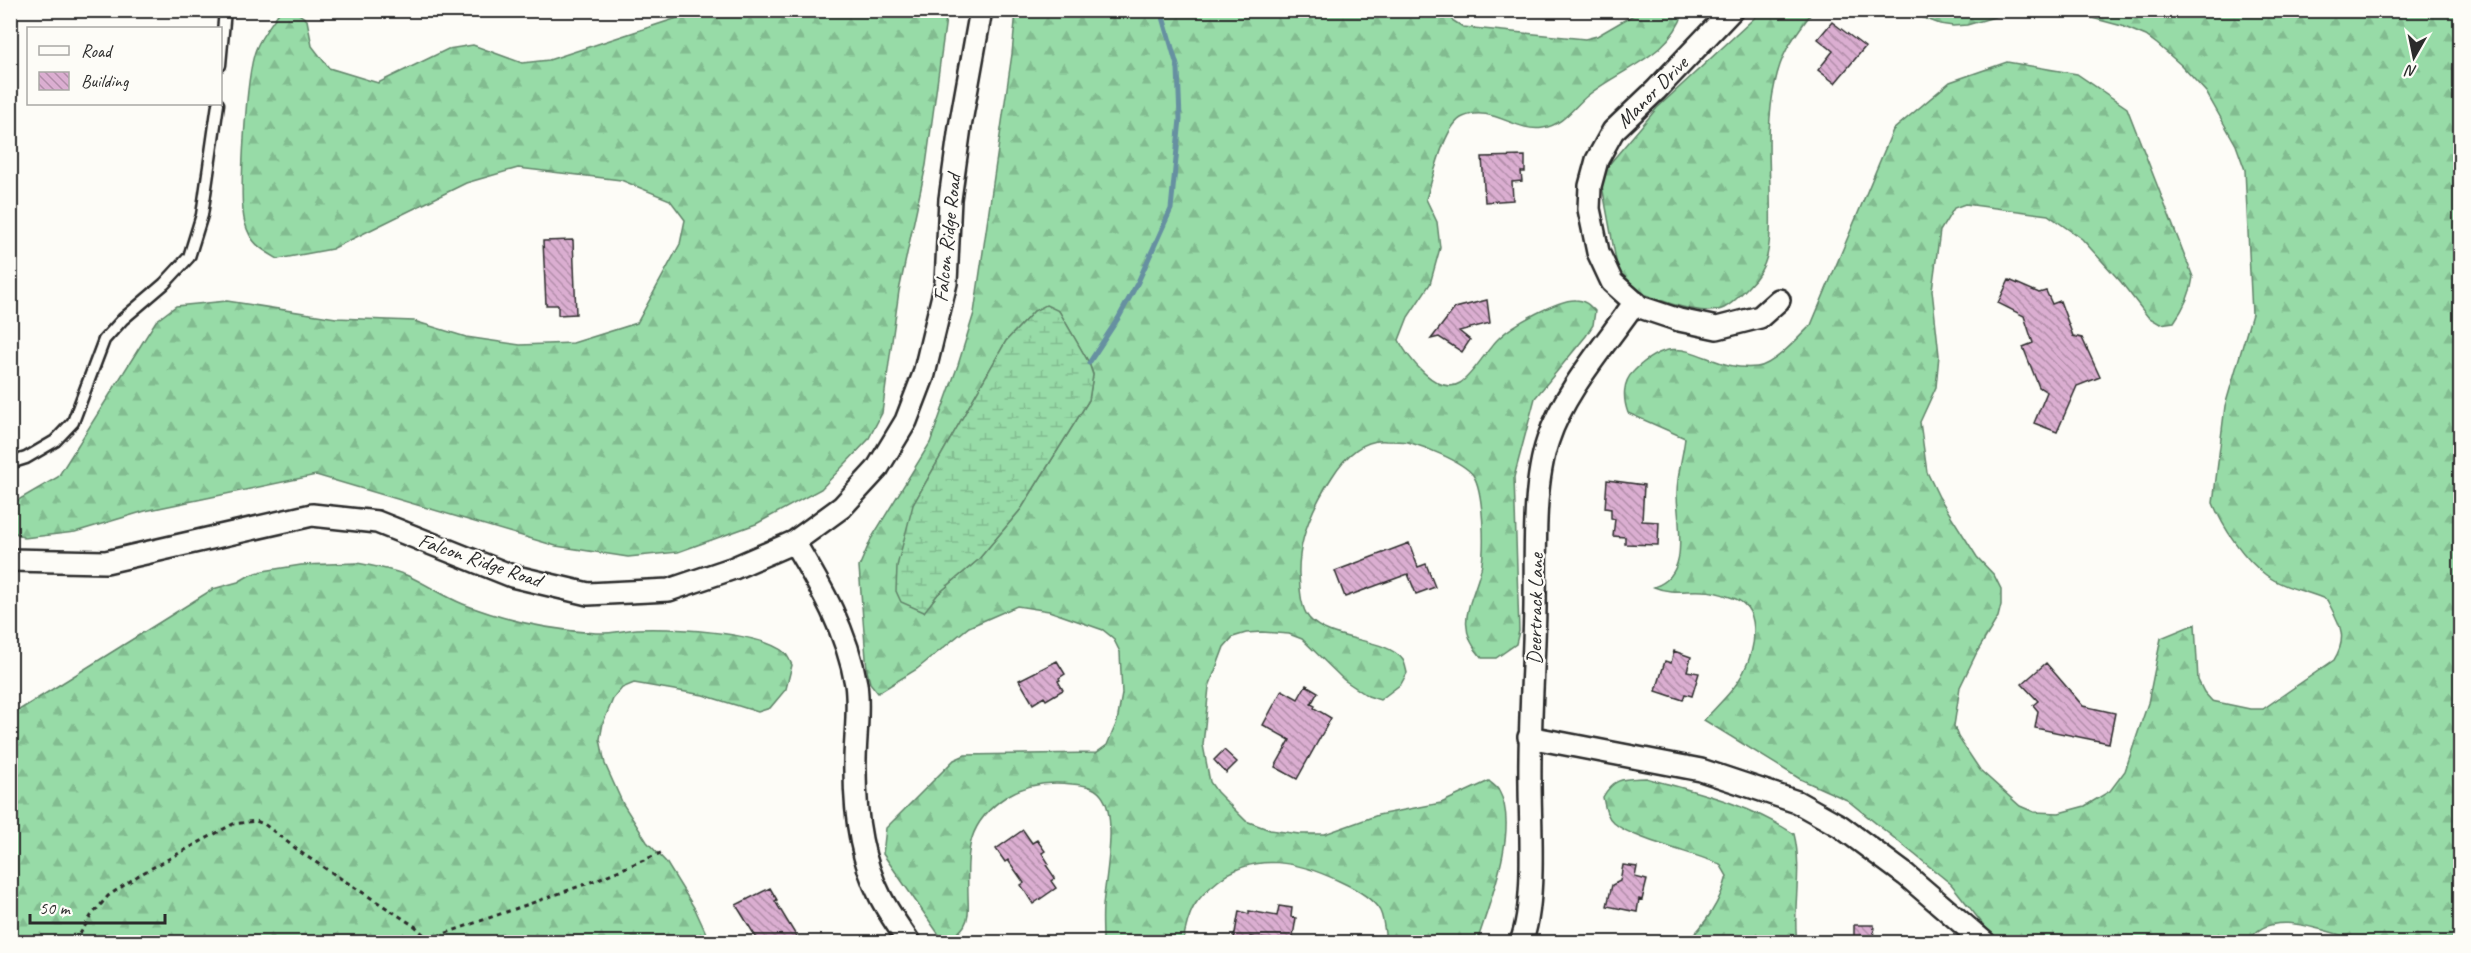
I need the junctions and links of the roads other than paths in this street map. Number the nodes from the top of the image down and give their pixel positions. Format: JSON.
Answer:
{"nodes":[{"id":1,"x":225,"y":10,"type":"edge"},
{"id":2,"x":981,"y":10,"type":"edge"},
{"id":3,"x":1732,"y":10,"type":"edge"},
{"id":4,"x":222,"y":43,"type":"edge"},
{"id":5,"x":218,"y":105,"type":"edge"},
{"id":6,"x":1779,"y":300,"type":"dead end"},
{"id":7,"x":1635,"y":302,"type":"junction"},
{"id":8,"x":10,"y":463,"type":"edge"},
{"id":9,"x":794,"y":542,"type":"junction"},
{"id":10,"x":10,"y":560,"type":"edge"},
{"id":11,"x":1529,"y":736,"type":"junction"},
{"id":12,"x":909,"y":942,"type":"edge"},
{"id":13,"x":1521,"y":942,"type":"edge"},
{"id":14,"x":1984,"y":942,"type":"edge"}],
"edges":[{"from":1,"to":4,"type":"lane"},
{"from":2,"to":9,"type":"street","name":"Falcon Ridge Road"},
{"from":3,"to":7,"type":"street","name":"Manor Drive"},
{"from":5,"to":8,"type":"lane"},
{"from":6,"to":7,"type":"street","name":"Manor Drive"},
{"from":7,"to":11,"type":"street","name":"Deertrack Lane"},
{"from":9,"to":10,"type":"street","name":"Falcon Ridge Road"},
{"from":9,"to":12,"type":"street"},
{"from":11,"to":13,"type":"street","name":"Deertrack Lane"},
{"from":11,"to":14,"type":"street"}]}
